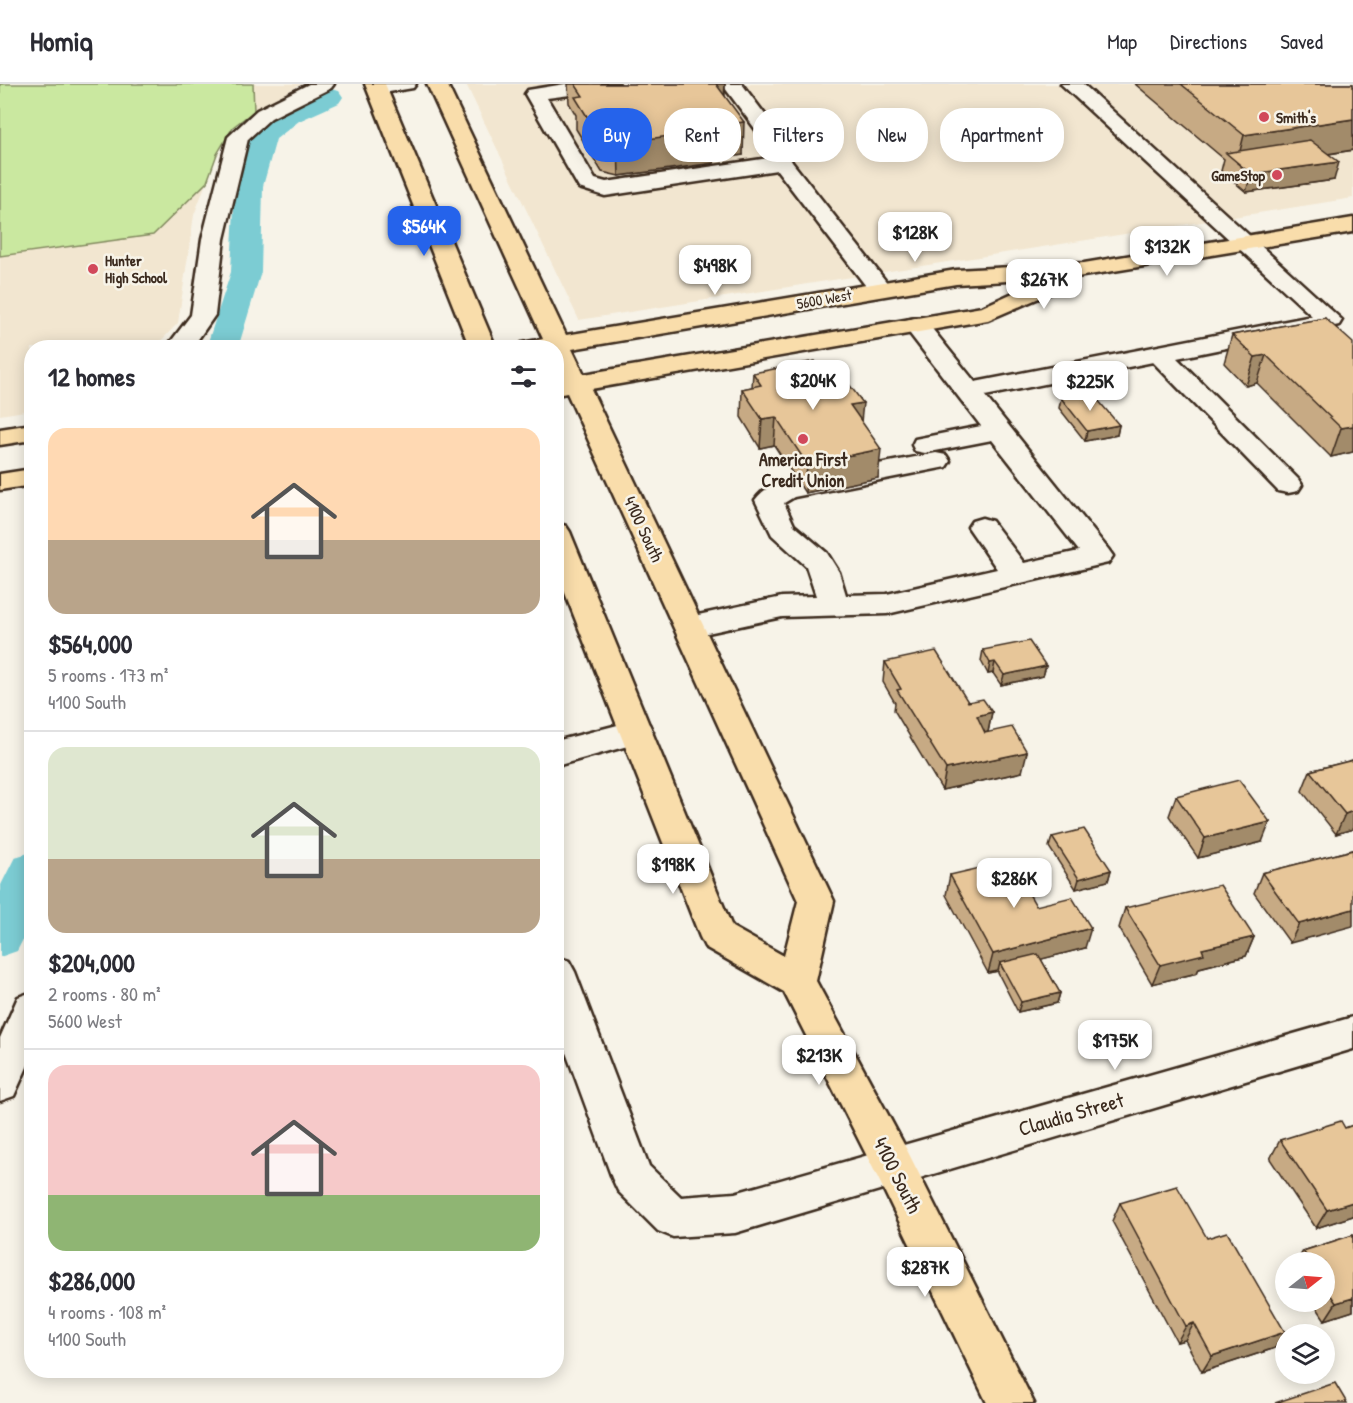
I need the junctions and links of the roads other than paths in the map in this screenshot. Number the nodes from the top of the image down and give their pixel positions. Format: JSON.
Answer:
{"nodes":[{"id":1,"x":324,"y":84,"type":"edge"},
{"id":2,"x":406,"y":84,"type":"edge"},
{"id":3,"x":437,"y":84,"type":"edge"},
{"id":4,"x":609,"y":84,"type":"edge"},
{"id":5,"x":732,"y":84,"type":"edge"},
{"id":6,"x":1071,"y":84,"type":"edge"},
{"id":7,"x":376,"y":86,"type":"edge"},
{"id":8,"x":541,"y":88,"type":"edge"},
{"id":9,"x":782,"y":163,"type":"junction"},
{"id":10,"x":1353,"y":225,"type":"edge"},
{"id":11,"x":1243,"y":243,"type":"junction"},
{"id":12,"x":1084,"y":270,"type":"junction"},
{"id":13,"x":880,"y":289,"type":"junction"},
{"id":14,"x":1341,"y":321,"type":"edge"},
{"id":15,"x":916,"y":325,"type":"junction"},
{"id":16,"x":185,"y":340,"type":"edge"},
{"id":17,"x":480,"y":340,"type":"edge"},
{"id":18,"x":556,"y":340,"type":"edge"},
{"id":19,"x":564,"y":343,"type":"edge"},
{"id":20,"x":1159,"y":354,"type":"junction"},
{"id":21,"x":567,"y":385,"type":"edge"},
{"id":22,"x":969,"y":391,"type":"junction"},
{"id":23,"x":1000,"y":430,"type":"junction"},
{"id":24,"x":24,"y":433,"type":"edge"},
{"id":25,"x":0,"y":437,"type":"edge"},
{"id":26,"x":24,"y":478,"type":"edge"},
{"id":27,"x":0,"y":482,"type":"edge"},
{"id":28,"x":1288,"y":485,"type":"dead end"},
{"id":29,"x":982,"y":527,"type":"dead end"},
{"id":30,"x":564,"y":552,"type":"edge"},
{"id":31,"x":1016,"y":574,"type":"junction"},
{"id":32,"x":834,"y":605,"type":"junction"},
{"id":33,"x":689,"y":627,"type":"junction"},
{"id":34,"x":637,"y":732,"type":"junction"},
{"id":35,"x":564,"y":751,"type":"edge"},
{"id":36,"x":797,"y":981,"type":"junction"},
{"id":37,"x":564,"y":993,"type":"edge"},
{"id":38,"x":24,"y":1027,"type":"edge"},
{"id":39,"x":1353,"y":1033,"type":"edge"},
{"id":40,"x":0,"y":1084,"type":"edge"},
{"id":41,"x":893,"y":1165,"type":"junction"},
{"id":42,"x":1011,"y":1403,"type":"edge"}],
"edges":[{"from":1,"to":16,"type":"street"},
{"from":2,"to":7,"type":"street"},
{"from":3,"to":18,"type":"main road","name":"4100 South"},
{"from":4,"to":8,"type":"street"},
{"from":5,"to":9,"type":"street"},
{"from":6,"to":11,"type":"street"},
{"from":7,"to":17,"type":"main road"},
{"from":8,"to":9,"type":"street"},
{"from":9,"to":13,"type":"street"},
{"from":10,"to":11,"type":"main road","name":"5600 West"},
{"from":11,"to":12,"type":"main road","name":"5600 West"},
{"from":11,"to":14,"type":"street"},
{"from":12,"to":13,"type":"main road","name":"5600 West"},
{"from":12,"to":15,"type":"main road","name":"5600 West"},
{"from":13,"to":19,"type":"main road","name":"5600 West"},
{"from":14,"to":20,"type":"street"},
{"from":15,"to":21,"type":"main road","name":"5600 West"},
{"from":15,"to":22,"type":"street"},
{"from":20,"to":22,"type":"street"},
{"from":20,"to":28,"type":"street"},
{"from":21,"to":33,"type":"main road","name":"4100 South"},
{"from":22,"to":23,"type":"street"},
{"from":23,"to":31,"type":"street"},
{"from":23,"to":32,"type":"street"},
{"from":24,"to":25,"type":"main road"},
{"from":26,"to":27,"type":"main road"},
{"from":29,"to":31,"type":"street"},
{"from":30,"to":34,"type":"main road"},
{"from":31,"to":32,"type":"street"},
{"from":32,"to":33,"type":"street"},
{"from":33,"to":36,"type":"main road","name":"4100 South"},
{"from":34,"to":35,"type":"street"},
{"from":34,"to":36,"type":"main road"},
{"from":36,"to":41,"type":"main road","name":"4100 South"},
{"from":37,"to":41,"type":"street","name":"Claudia Street"},
{"from":38,"to":40,"type":"street"},
{"from":39,"to":41,"type":"street","name":"Claudia Street"},
{"from":41,"to":42,"type":"main road","name":"4100 South"}]}
